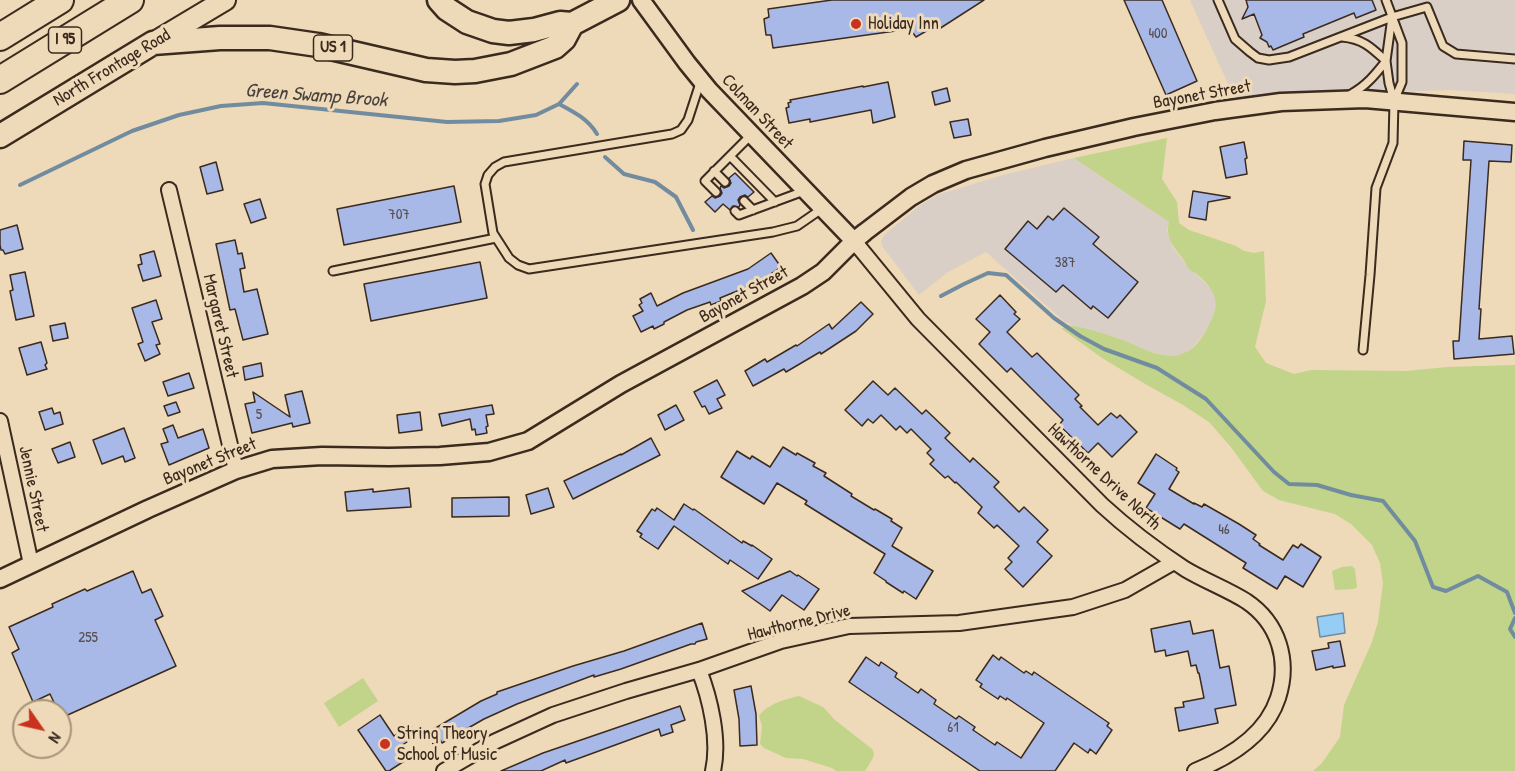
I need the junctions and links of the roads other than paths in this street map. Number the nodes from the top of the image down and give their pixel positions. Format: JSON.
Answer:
{"nodes":[{"id":1,"x":60,"y":0,"type":"edge"},
{"id":2,"x":130,"y":0,"type":"edge"},
{"id":3,"x":225,"y":0,"type":"edge"},
{"id":4,"x":439,"y":0,"type":"edge"},
{"id":5,"x":618,"y":0,"type":"edge"},
{"id":6,"x":641,"y":0,"type":"edge"},
{"id":7,"x":1218,"y":0,"type":"edge"},
{"id":8,"x":1386,"y":0,"type":"edge"},
{"id":9,"x":1392,"y":17,"type":"junction"},
{"id":10,"x":572,"y":24,"type":"junction"},
{"id":11,"x":0,"y":37,"type":"edge"},
{"id":12,"x":1340,"y":37,"type":"junction"},
{"id":13,"x":153,"y":44,"type":"junction"},
{"id":14,"x":1515,"y":59,"type":"edge"},
{"id":15,"x":1386,"y":61,"type":"junction"},
{"id":16,"x":0,"y":80,"type":"edge"},
{"id":17,"x":701,"y":81,"type":"junction"},
{"id":18,"x":1340,"y":100,"type":"junction"},
{"id":19,"x":1394,"y":101,"type":"junction"},
{"id":20,"x":1515,"y":112,"type":"edge"},
{"id":21,"x":751,"y":135,"type":"junction"},
{"id":22,"x":0,"y":136,"type":"edge"},
{"id":23,"x":730,"y":156,"type":"junction"},
{"id":24,"x":714,"y":171,"type":"junction"},
{"id":25,"x":725,"y":182,"type":"dead end"},
{"id":26,"x":170,"y":190,"type":"dead end"},
{"id":27,"x":805,"y":190,"type":"junction"},
{"id":28,"x":716,"y":192,"type":"dead end"},
{"id":29,"x":744,"y":201,"type":"dead end"},
{"id":30,"x":775,"y":202,"type":"junction"},
{"id":31,"x":823,"y":208,"type":"junction"},
{"id":32,"x":753,"y":210,"type":"junction"},
{"id":33,"x":735,"y":211,"type":"dead end"},
{"id":34,"x":496,"y":238,"type":"junction"},
{"id":35,"x":854,"y":241,"type":"junction"},
{"id":36,"x":333,"y":270,"type":"dead end"},
{"id":37,"x":1363,"y":350,"type":"dead end"},
{"id":38,"x":0,"y":422,"type":"edge"},
{"id":39,"x":236,"y":470,"type":"junction"},
{"id":40,"x":1174,"y":562,"type":"junction"},
{"id":41,"x":31,"y":564,"type":"junction"},
{"id":42,"x":0,"y":579,"type":"edge"},
{"id":43,"x":699,"y":670,"type":"junction"},
{"id":44,"x":444,"y":771,"type":"edge"},
{"id":45,"x":713,"y":771,"type":"edge"},
{"id":46,"x":1195,"y":771,"type":"edge"}],
"edges":[{"from":1,"to":11,"type":"highway","number":"I 95"},
{"from":2,"to":16,"type":"highway","number":"I 95"},
{"from":3,"to":13,"type":"main road","name":"North Frontage Road"},
{"from":4,"to":10,"type":"main road"},
{"from":5,"to":10,"type":"main road","number":"US 1"},
{"from":6,"to":17,"type":"street","name":"Colman Street"},
{"from":7,"to":12,"type":"lane"},
{"from":8,"to":9,"type":"lane"},
{"from":9,"to":12,"type":"lane"},
{"from":9,"to":14,"type":"lane"},
{"from":9,"to":15,"type":"lane"},
{"from":9,"to":19,"type":"lane"},
{"from":10,"to":13,"type":"main road","number":"US 1"},
{"from":12,"to":15,"type":"lane"},
{"from":13,"to":22,"type":"main road","name":"North Frontage Road","number":"US 1"},
{"from":15,"to":18,"type":"lane"},
{"from":15,"to":19,"type":"lane"},
{"from":17,"to":21,"type":"street","name":"Colman Street"},
{"from":17,"to":34,"type":"lane"},
{"from":18,"to":19,"type":"street","name":"Bayonet Street"},
{"from":18,"to":35,"type":"street","name":"Bayonet Street"},
{"from":19,"to":20,"type":"street","name":"Bayonet Street"},
{"from":19,"to":37,"type":"lane"},
{"from":21,"to":23,"type":"lane"},
{"from":21,"to":27,"type":"street","name":"Colman Street"},
{"from":23,"to":24,"type":"lane"},
{"from":23,"to":30,"type":"lane"},
{"from":24,"to":25,"type":"lane"},
{"from":24,"to":28,"type":"lane"},
{"from":26,"to":39,"type":"street","name":"Margaret Street"},
{"from":27,"to":30,"type":"lane"},
{"from":27,"to":31,"type":"street","name":"Colman Street"},
{"from":29,"to":32,"type":"lane"},
{"from":30,"to":32,"type":"lane"},
{"from":31,"to":34,"type":"lane"},
{"from":31,"to":35,"type":"street","name":"Colman Street"},
{"from":32,"to":33,"type":"lane"},
{"from":34,"to":36,"type":"lane"},
{"from":35,"to":39,"type":"street","name":"Bayonet Street"},
{"from":35,"to":40,"type":"street","name":"Hawthorne Drive North"},
{"from":38,"to":41,"type":"street","name":"Jennie Street"},
{"from":39,"to":41,"type":"street","name":"Bayonet Street"},
{"from":40,"to":43,"type":"street","name":"Hawthorne Drive"},
{"from":40,"to":46,"type":"street","name":"Hawthorne Drive North"},
{"from":41,"to":42,"type":"street","name":"Bayonet Street"},
{"from":43,"to":44,"type":"street","name":"Hawthorne Drive"},
{"from":43,"to":45,"type":"street"}]}
